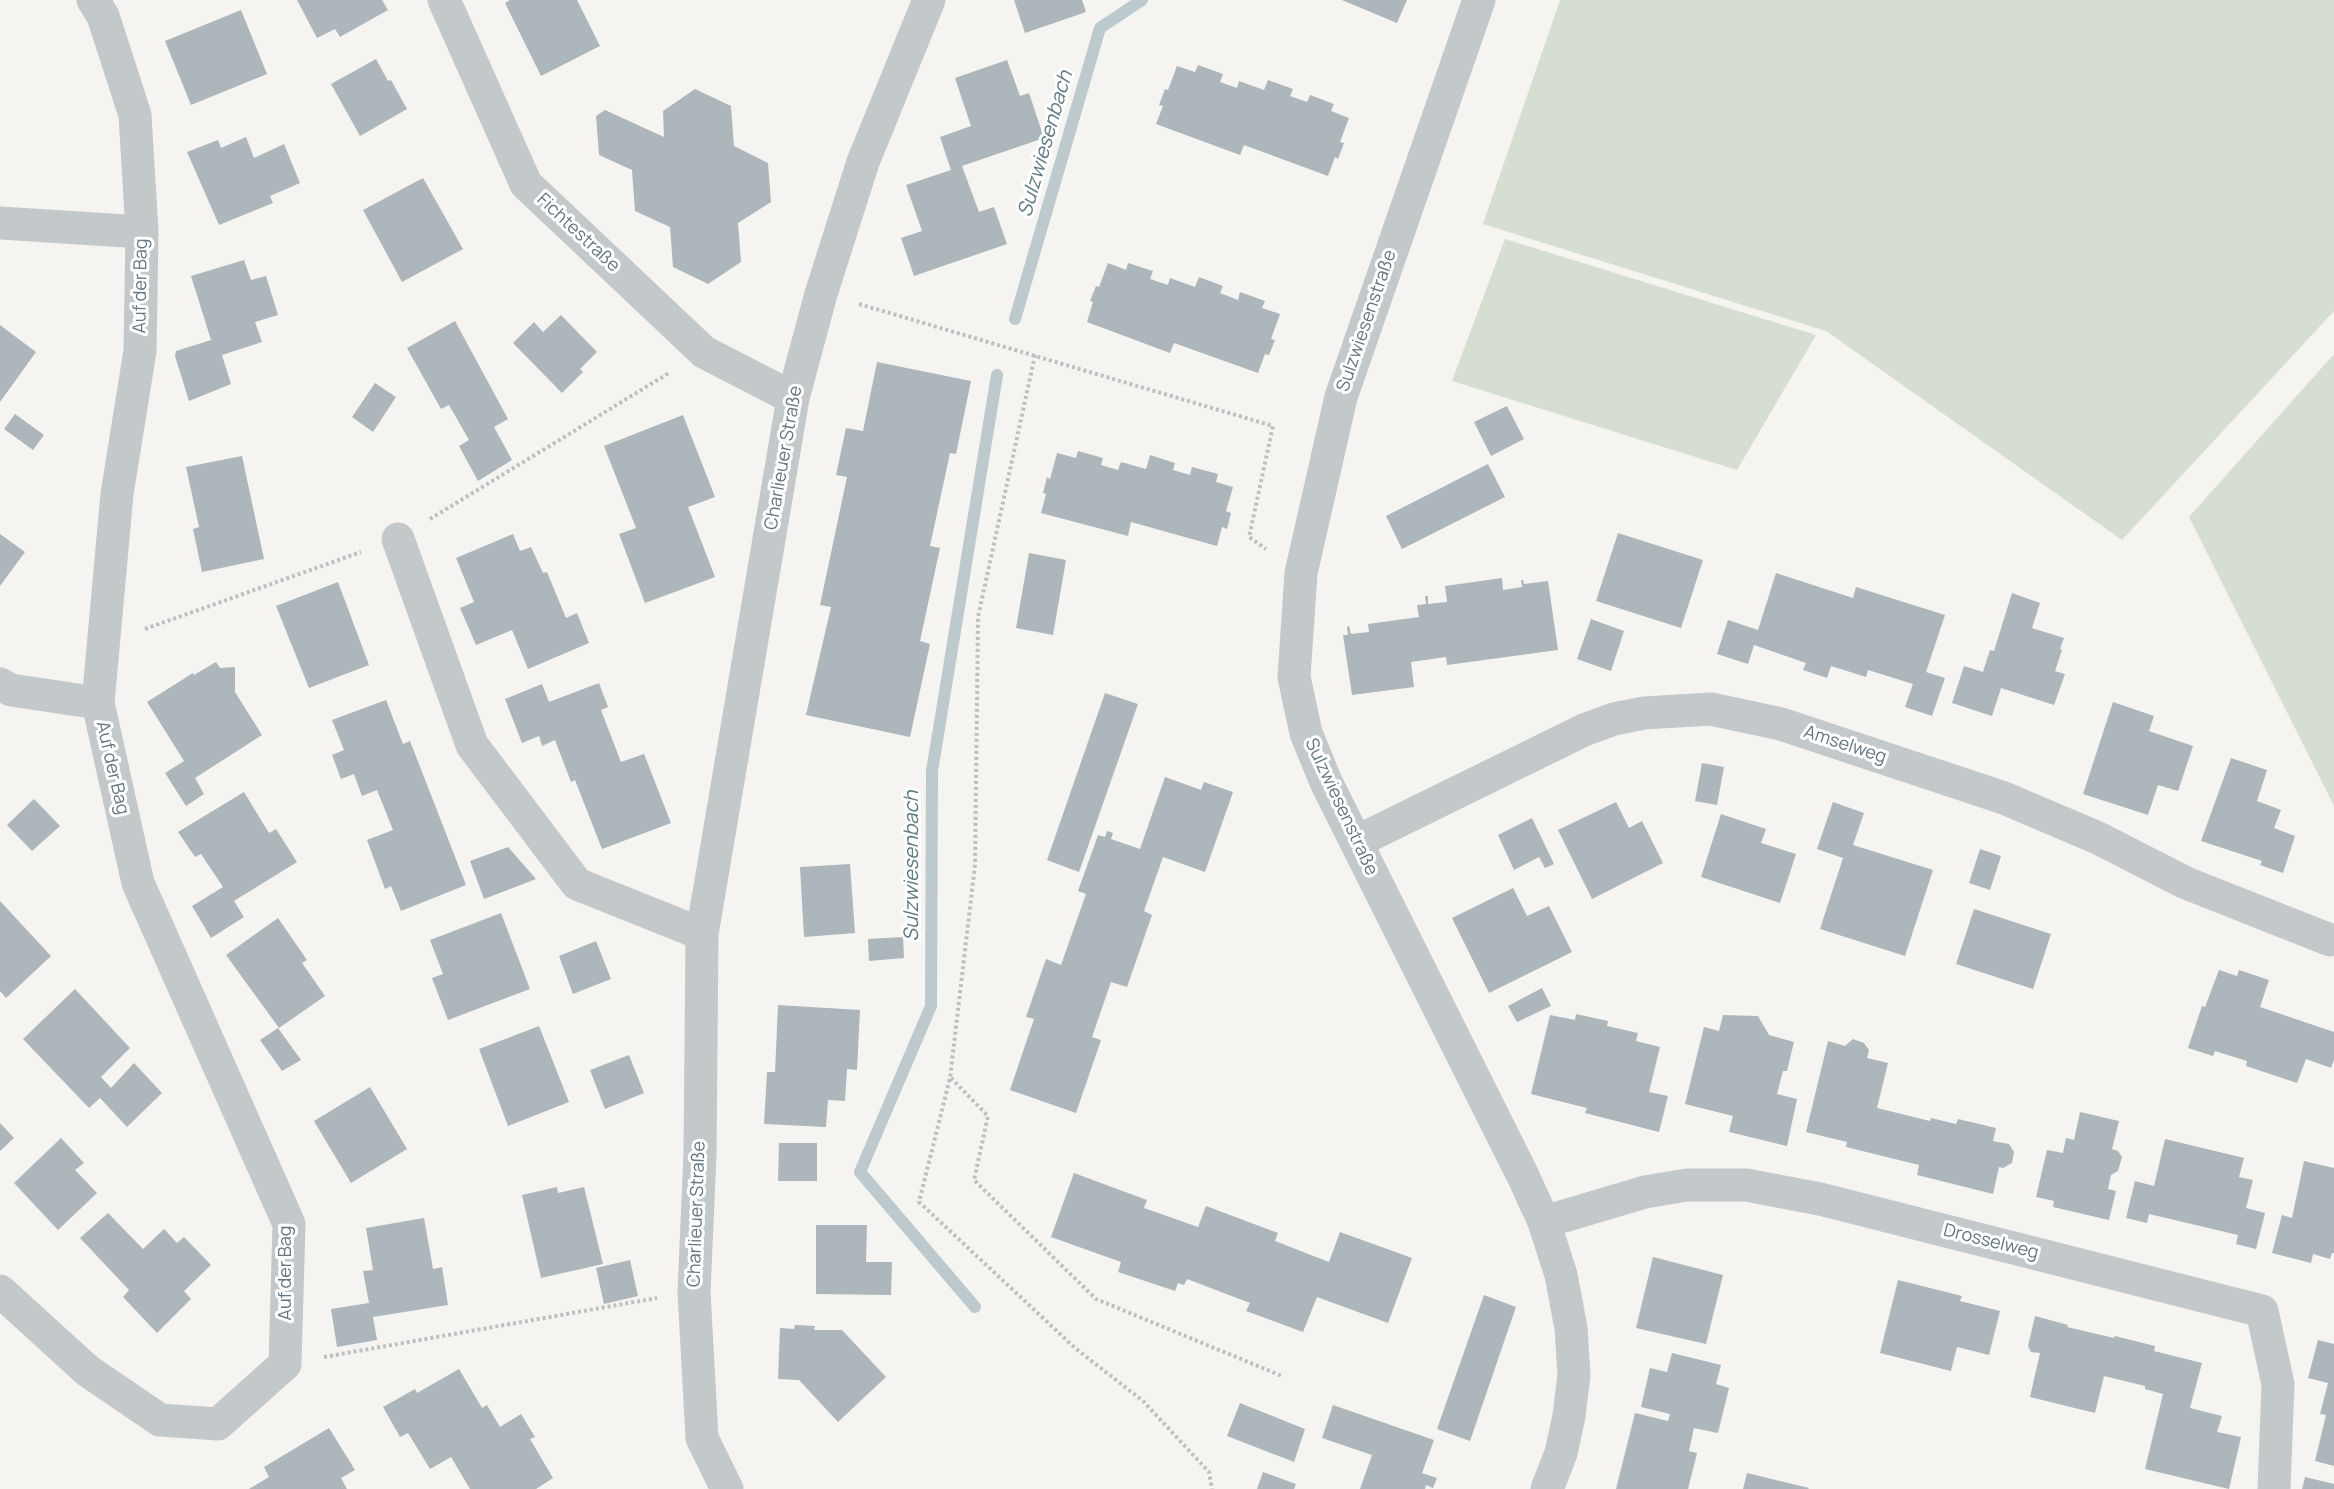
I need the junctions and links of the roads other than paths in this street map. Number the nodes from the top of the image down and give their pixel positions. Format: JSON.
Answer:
{"nodes":[{"id":1,"x":93,"y":0,"type":"edge"},
{"id":2,"x":444,"y":0,"type":"edge"},
{"id":3,"x":929,"y":0,"type":"edge"},
{"id":4,"x":1479,"y":0,"type":"edge"},
{"id":5,"x":0,"y":223,"type":"edge"},
{"id":6,"x":142,"y":232,"type":"junction"},
{"id":7,"x":793,"y":398,"type":"junction"},
{"id":8,"x":398,"y":539,"type":"road end"},
{"id":9,"x":0,"y":684,"type":"edge"},
{"id":10,"x":98,"y":703,"type":"junction"},
{"id":11,"x":1356,"y":842,"type":"junction"},
{"id":12,"x":702,"y":934,"type":"junction"},
{"id":13,"x":2330,"y":940,"type":"dead end"},
{"id":14,"x":1544,"y":1222,"type":"junction"},
{"id":15,"x":0,"y":1291,"type":"edge"},
{"id":16,"x":727,"y":1489,"type":"edge"},
{"id":17,"x":1547,"y":1489,"type":"edge"},
{"id":18,"x":2274,"y":1489,"type":"edge"}],
"edges":[{"from":1,"to":6,"type":"street","name":"Auf der Bag"},
{"from":2,"to":7,"type":"street","name":"Fichtestraße"},
{"from":3,"to":7,"type":"street","name":"Charlieuer Straße"},
{"from":4,"to":11,"type":"street","name":"Sulzwiesenstraße"},
{"from":5,"to":6,"type":"street"},
{"from":6,"to":10,"type":"street","name":"Auf der Bag"},
{"from":7,"to":12,"type":"street","name":"Charlieuer Straße"},
{"from":8,"to":12,"type":"street"},
{"from":9,"to":10,"type":"street"},
{"from":10,"to":15,"type":"street","name":"Auf der Bag"},
{"from":11,"to":13,"type":"street","name":"Amselweg"},
{"from":11,"to":14,"type":"street","name":"Sulzwiesenstraße"},
{"from":12,"to":16,"type":"street","name":"Charlieuer Straße"},
{"from":14,"to":17,"type":"street","name":"Sulzwiesenstraße"},
{"from":14,"to":18,"type":"street","name":"Drosselweg"}]}
